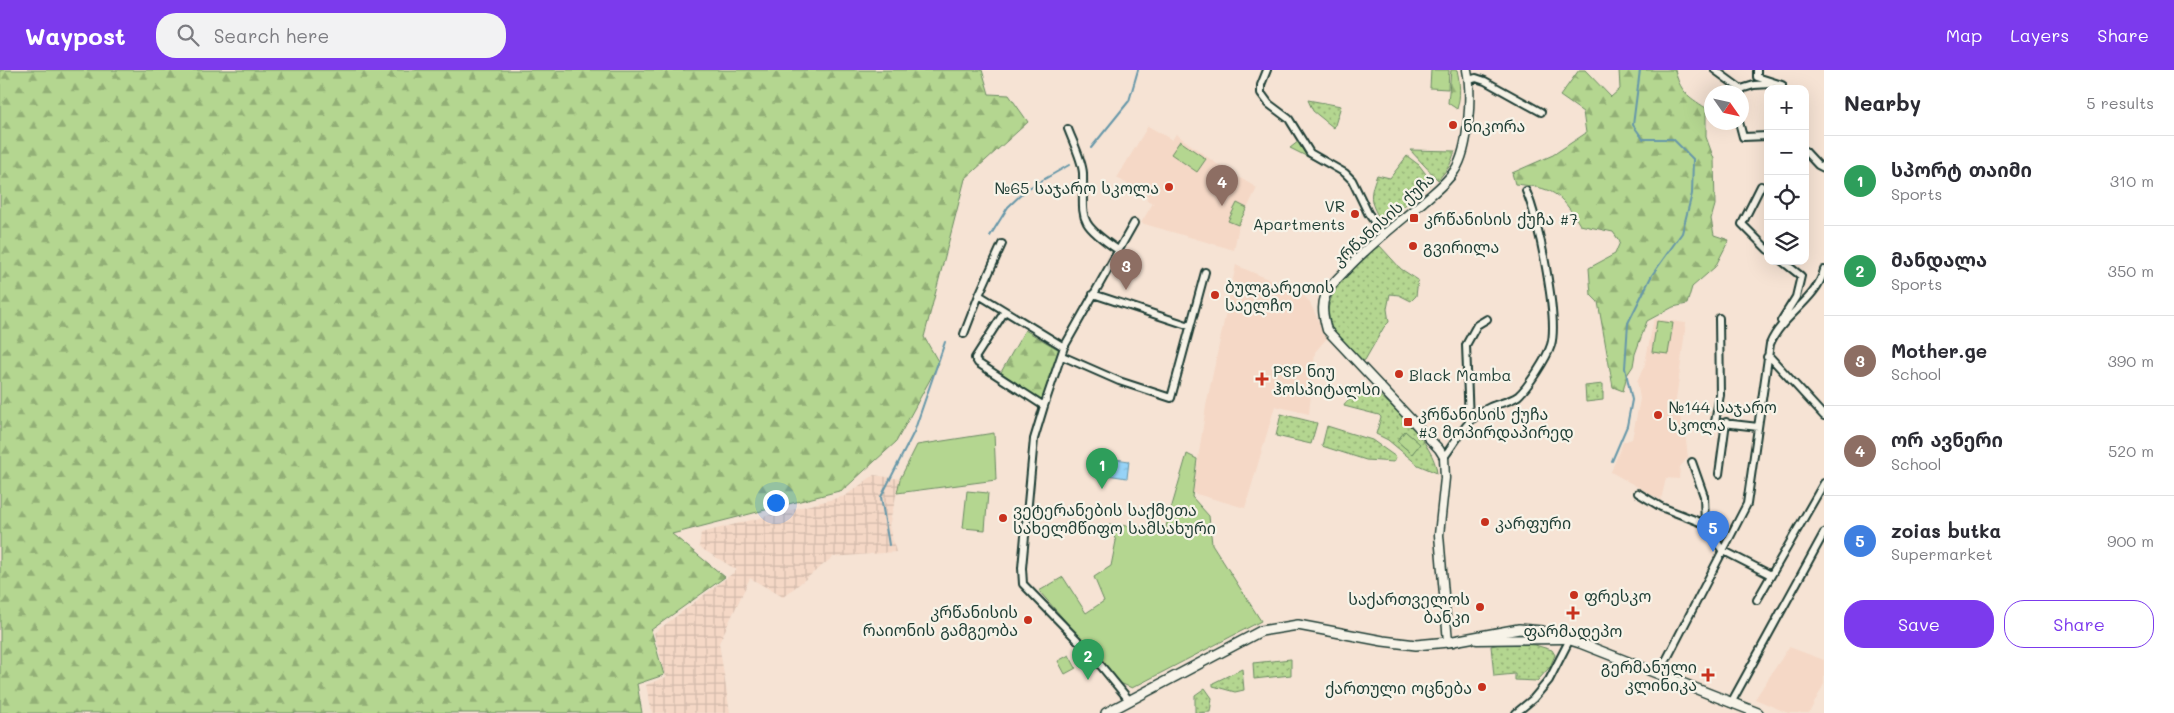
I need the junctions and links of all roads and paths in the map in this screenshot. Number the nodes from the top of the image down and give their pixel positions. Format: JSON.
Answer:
{"nodes":[{"id":1,"x":1267,"y":70,"type":"edge"},
{"id":2,"x":1467,"y":70,"type":"edge"},
{"id":3,"x":1715,"y":70,"type":"edge"},
{"id":4,"x":1757,"y":70,"type":"edge"},
{"id":5,"x":1469,"y":80,"type":"junction"},
{"id":6,"x":1774,"y":83,"type":"junction"},
{"id":7,"x":1734,"y":85,"type":"edge"},
{"id":8,"x":1782,"y":85,"type":"edge"},
{"id":9,"x":1749,"y":87,"type":"edge"},
{"id":10,"x":1541,"y":112,"type":"dead end"},
{"id":11,"x":1068,"y":129,"type":"dead end"},
{"id":12,"x":1741,"y":130,"type":"edge"},
{"id":13,"x":1764,"y":136,"type":"edge"},
{"id":14,"x":1809,"y":155,"type":"edge"},
{"id":15,"x":1824,"y":168,"type":"edge"},
{"id":16,"x":1761,"y":186,"type":"dead end"},
{"id":17,"x":1526,"y":192,"type":"dead end"},
{"id":18,"x":1134,"y":223,"type":"dead end"},
{"id":19,"x":1384,"y":236,"type":"junction"},
{"id":20,"x":1002,"y":244,"type":"dead end"},
{"id":21,"x":1764,"y":246,"type":"edge"},
{"id":22,"x":1118,"y":250,"type":"junction"},
{"id":23,"x":1787,"y":265,"type":"edge"},
{"id":24,"x":1824,"y":270,"type":"edge"},
{"id":25,"x":1205,"y":272,"type":"dead end"},
{"id":26,"x":1822,"y":288,"type":"edge"},
{"id":27,"x":1093,"y":294,"type":"junction"},
{"id":28,"x":979,"y":295,"type":"junction"},
{"id":29,"x":1005,"y":311,"type":"junction"},
{"id":30,"x":1718,"y":318,"type":"dead end"},
{"id":31,"x":1487,"y":319,"type":"dead end"},
{"id":32,"x":1190,"y":326,"type":"junction"},
{"id":33,"x":1775,"y":332,"type":"junction"},
{"id":34,"x":964,"y":334,"type":"dead end"},
{"id":35,"x":1064,"y":347,"type":"junction"},
{"id":36,"x":1062,"y":356,"type":"junction"},
{"id":37,"x":1767,"y":357,"type":"junction"},
{"id":38,"x":1044,"y":406,"type":"junction"},
{"id":39,"x":1824,"y":416,"type":"edge"},
{"id":40,"x":1470,"y":421,"type":"junction"},
{"id":41,"x":1726,"y":422,"type":"junction"},
{"id":42,"x":1758,"y":426,"type":"junction"},
{"id":43,"x":1444,"y":457,"type":"junction"},
{"id":44,"x":1692,"y":462,"type":"dead end"},
{"id":45,"x":1719,"y":474,"type":"dead end"},
{"id":46,"x":1824,"y":483,"type":"edge"},
{"id":47,"x":1638,"y":492,"type":"dead end"},
{"id":48,"x":1705,"y":524,"type":"junction"},
{"id":49,"x":1824,"y":533,"type":"edge"},
{"id":50,"x":1722,"y":550,"type":"junction"},
{"id":51,"x":1771,"y":576,"type":"junction"},
{"id":52,"x":1757,"y":600,"type":"dead end"},
{"id":53,"x":1570,"y":639,"type":"junction"},
{"id":54,"x":1448,"y":642,"type":"junction"},
{"id":55,"x":1659,"y":674,"type":"junction"},
{"id":56,"x":1129,"y":700,"type":"junction"},
{"id":57,"x":1732,"y":703,"type":"junction"},
{"id":58,"x":1106,"y":713,"type":"edge"},
{"id":59,"x":1516,"y":713,"type":"edge"},
{"id":60,"x":1758,"y":713,"type":"edge"}],
"edges":[{"from":1,"to":19,"type":"street"},
{"from":2,"to":5,"type":"street","name":"კრწანისის ქუჩა"},
{"from":3,"to":7,"type":"street"},
{"from":4,"to":6,"type":"street"},
{"from":5,"to":10,"type":"street"},
{"from":5,"to":19,"type":"street","name":"კრწანისის ქუჩა"},
{"from":6,"to":8,"type":"street"},
{"from":6,"to":9,"type":"street"},
{"from":11,"to":22,"type":"street"},
{"from":12,"to":13,"type":"street"},
{"from":14,"to":15,"type":"street"},
{"from":16,"to":21,"type":"street"},
{"from":17,"to":40,"type":"street"},
{"from":18,"to":22,"type":"street"},
{"from":19,"to":43,"type":"street","name":"კრწანისის ქუჩა"},
{"from":20,"to":28,"type":"street"},
{"from":22,"to":27,"type":"street"},
{"from":23,"to":33,"type":"street"},
{"from":24,"to":26,"type":"street"},
{"from":25,"to":32,"type":"street"},
{"from":26,"to":33,"type":"street"},
{"from":27,"to":32,"type":"street"},
{"from":27,"to":35,"type":"street"},
{"from":28,"to":29,"type":"street"},
{"from":28,"to":34,"type":"street"},
{"from":29,"to":35,"type":"street"},
{"from":29,"to":38,"type":"street"},
{"from":30,"to":41,"type":"street"},
{"from":31,"to":40,"type":"street"},
{"from":32,"to":36,"type":"street"},
{"from":33,"to":37,"type":"street"},
{"from":35,"to":36,"type":"street"},
{"from":36,"to":38,"type":"street"},
{"from":37,"to":39,"type":"street"},
{"from":37,"to":42,"type":"street"},
{"from":38,"to":56,"type":"street"},
{"from":40,"to":43,"type":"street"},
{"from":41,"to":42,"type":"street"},
{"from":41,"to":45,"type":"street"},
{"from":42,"to":50,"type":"street"},
{"from":43,"to":54,"type":"street"},
{"from":44,"to":48,"type":"street"},
{"from":46,"to":51,"type":"street"},
{"from":47,"to":48,"type":"street"},
{"from":48,"to":50,"type":"street"},
{"from":49,"to":57,"type":"street"},
{"from":50,"to":51,"type":"street"},
{"from":50,"to":55,"type":"street"},
{"from":51,"to":52,"type":"street"},
{"from":53,"to":54,"type":"main road"},
{"from":53,"to":55,"type":"main road"},
{"from":53,"to":59,"type":"street"},
{"from":54,"to":56,"type":"main road"},
{"from":55,"to":57,"type":"main road"},
{"from":56,"to":58,"type":"main road"},
{"from":57,"to":60,"type":"main road"}]}
